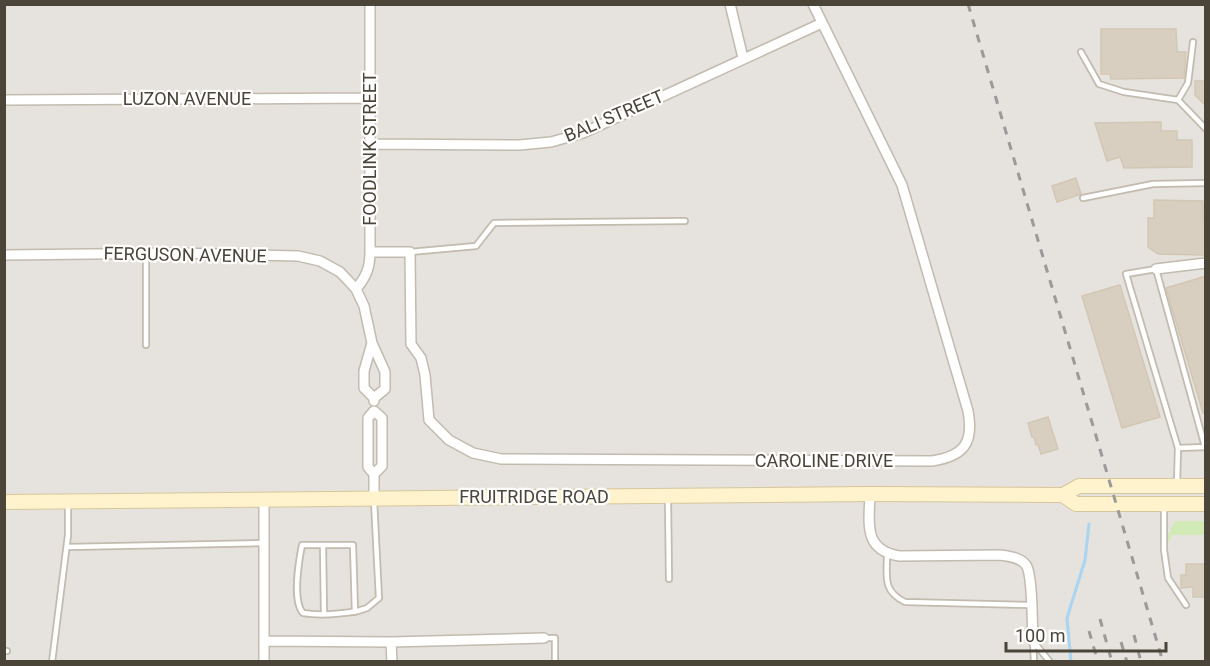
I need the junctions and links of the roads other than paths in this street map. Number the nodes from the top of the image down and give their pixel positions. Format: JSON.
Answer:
{"nodes":[{"id":1,"x":370,"y":4,"type":"edge"},
{"id":2,"x":730,"y":4,"type":"edge"},
{"id":3,"x":813,"y":4,"type":"edge"},
{"id":4,"x":822,"y":23,"type":"junction"},
{"id":5,"x":1193,"y":42,"type":"dead end"},
{"id":6,"x":1081,"y":52,"type":"dead end"},
{"id":7,"x":743,"y":58,"type":"junction"},
{"id":8,"x":370,"y":98,"type":"junction"},
{"id":9,"x":4,"y":100,"type":"edge"},
{"id":10,"x":1178,"y":100,"type":"junction"},
{"id":11,"x":1206,"y":129,"type":"edge"},
{"id":12,"x":370,"y":144,"type":"junction"},
{"id":13,"x":1206,"y":183,"type":"edge"},
{"id":14,"x":1083,"y":198,"type":"dead end"},
{"id":15,"x":685,"y":221,"type":"dead end"},
{"id":16,"x":370,"y":252,"type":"junction"},
{"id":17,"x":410,"y":252,"type":"junction"},
{"id":18,"x":146,"y":254,"type":"junction"},
{"id":19,"x":4,"y":255,"type":"edge"},
{"id":20,"x":1206,"y":263,"type":"edge"},
{"id":21,"x":1156,"y":269,"type":"junction"},
{"id":22,"x":356,"y":289,"type":"junction"},
{"id":23,"x":372,"y":344,"type":"junction"},
{"id":24,"x":146,"y":345,"type":"dead end"},
{"id":25,"x":374,"y":398,"type":"junction"},
{"id":26,"x":374,"y":411,"type":"junction"},
{"id":27,"x":1205,"y":447,"type":"edge"},
{"id":28,"x":1178,"y":448,"type":"junction"},
{"id":29,"x":374,"y":474,"type":"junction"},
{"id":30,"x":1177,"y":486,"type":"junction"},
{"id":31,"x":1206,"y":486,"type":"edge"},
{"id":32,"x":870,"y":495,"type":"junction"},
{"id":33,"x":1063,"y":495,"type":"junction"},
{"id":34,"x":668,"y":496,"type":"junction"},
{"id":35,"x":374,"y":498,"type":"junction"},
{"id":36,"x":264,"y":499,"type":"junction"},
{"id":37,"x":68,"y":501,"type":"junction"},
{"id":38,"x":4,"y":502,"type":"edge"},
{"id":39,"x":1164,"y":504,"type":"junction"},
{"id":40,"x":1206,"y":504,"type":"edge"},
{"id":41,"x":264,"y":543,"type":"junction"},
{"id":42,"x":323,"y":545,"type":"junction"},
{"id":43,"x":67,"y":547,"type":"junction"},
{"id":44,"x":887,"y":554,"type":"junction"},
{"id":45,"x":669,"y":579,"type":"dead end"},
{"id":46,"x":1031,"y":605,"type":"junction"},
{"id":47,"x":1186,"y":605,"type":"dead end"},
{"id":48,"x":355,"y":612,"type":"junction"},
{"id":49,"x":324,"y":614,"type":"junction"},
{"id":50,"x":544,"y":638,"type":"joint"},
{"id":51,"x":264,"y":641,"type":"junction"},
{"id":52,"x":1033,"y":641,"type":"junction"},
{"id":53,"x":391,"y":642,"type":"junction"},
{"id":54,"x":52,"y":662,"type":"edge"},
{"id":55,"x":264,"y":662,"type":"edge"},
{"id":56,"x":392,"y":662,"type":"edge"},
{"id":57,"x":555,"y":662,"type":"edge"},
{"id":58,"x":1034,"y":662,"type":"edge"},
{"id":59,"x":1050,"y":662,"type":"edge"}],
"edges":[{"from":1,"to":8,"type":"street","name":"FOODLINK STREET"},
{"from":2,"to":7,"type":"street"},
{"from":3,"to":4,"type":"street","name":"CAROLINE DRIVE"},
{"from":4,"to":7,"type":"street","name":"BALI STREET"},
{"from":4,"to":17,"type":"street","name":"CAROLINE DRIVE"},
{"from":5,"to":10,"type":"lane"},
{"from":6,"to":10,"type":"lane"},
{"from":7,"to":12,"type":"street","name":"BALI STREET"},
{"from":8,"to":9,"type":"street","name":"LUZON AVENUE"},
{"from":8,"to":12,"type":"street","name":"FOODLINK STREET"},
{"from":10,"to":11,"type":"lane"},
{"from":12,"to":16,"type":"street","name":"FOODLINK STREET"},
{"from":13,"to":14,"type":"lane"},
{"from":15,"to":17,"type":"lane"},
{"from":16,"to":17,"type":"street"},
{"from":16,"to":22,"type":"street","name":"FOODLINK STREET"},
{"from":18,"to":19,"type":"street","name":"FERGUSON AVENUE"},
{"from":18,"to":22,"type":"street","name":"FERGUSON AVENUE"},
{"from":18,"to":24,"type":"lane"},
{"from":20,"to":21,"type":"street"},
{"from":21,"to":27,"type":"lane"},
{"from":21,"to":28,"type":"lane"},
{"from":22,"to":23,"type":"street"},
{"from":23,"to":25,"type":"street"},
{"from":23,"to":25,"type":"street"},
{"from":25,"to":26,"type":"street"},
{"from":26,"to":29,"type":"street"},
{"from":26,"to":29,"type":"street"},
{"from":27,"to":28,"type":"lane"},
{"from":28,"to":30,"type":"lane"},
{"from":29,"to":35,"type":"street"},
{"from":30,"to":31,"type":"main road","name":"FRUITRIDGE ROAD"},
{"from":30,"to":33,"type":"main road","name":"FRUITRIDGE ROAD"},
{"from":32,"to":33,"type":"main road","name":"FRUITRIDGE ROAD"},
{"from":32,"to":34,"type":"main road","name":"FRUITRIDGE ROAD"},
{"from":32,"to":44,"type":"street"},
{"from":33,"to":39,"type":"main road","name":"FRUITRIDGE ROAD"},
{"from":34,"to":35,"type":"main road","name":"FRUITRIDGE ROAD"},
{"from":34,"to":45,"type":"lane"},
{"from":35,"to":36,"type":"main road","name":"FRUITRIDGE ROAD"},
{"from":35,"to":48,"type":"lane"},
{"from":36,"to":37,"type":"main road","name":"FRUITRIDGE ROAD"},
{"from":36,"to":41,"type":"street"},
{"from":37,"to":38,"type":"main road","name":"FRUITRIDGE ROAD"},
{"from":37,"to":43,"type":"lane"},
{"from":39,"to":40,"type":"main road","name":"FRUITRIDGE ROAD"},
{"from":39,"to":47,"type":"lane"},
{"from":41,"to":43,"type":"lane"},
{"from":41,"to":51,"type":"street"},
{"from":42,"to":48,"type":"lane"},
{"from":42,"to":49,"type":"lane"},
{"from":42,"to":49,"type":"lane"},
{"from":43,"to":54,"type":"lane"},
{"from":44,"to":46,"type":"street"},
{"from":44,"to":46,"type":"lane"},
{"from":46,"to":52,"type":"street"},
{"from":48,"to":49,"type":"lane"},
{"from":50,"to":53,"type":"street"},
{"from":50,"to":57,"type":"lane"},
{"from":51,"to":53,"type":"street"},
{"from":51,"to":55,"type":"street"},
{"from":52,"to":58,"type":"lane"},
{"from":52,"to":59,"type":"lane"},
{"from":53,"to":56,"type":"street"}]}
